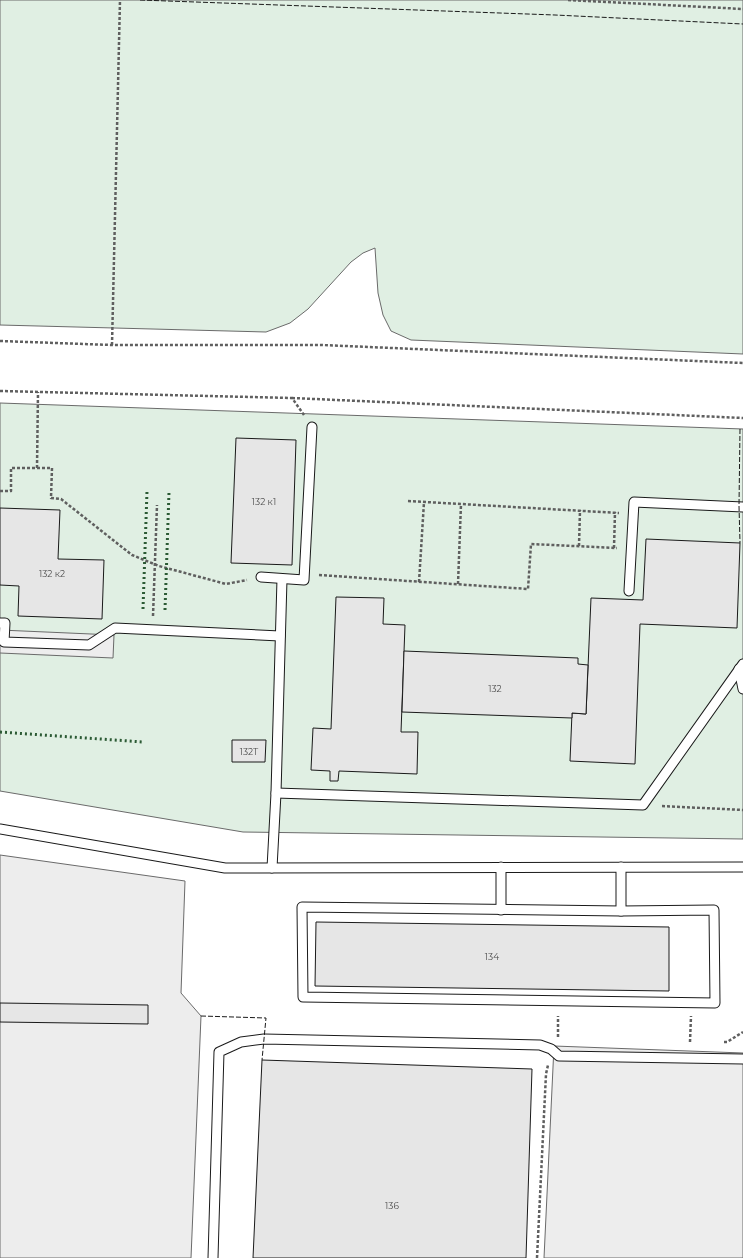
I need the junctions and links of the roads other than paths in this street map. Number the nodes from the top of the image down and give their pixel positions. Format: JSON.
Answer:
{"nodes":[{"id":1,"x":312,"y":427,"type":"road end"},
{"id":2,"x":743,"y":507,"type":"edge"},
{"id":3,"x":261,"y":577,"type":"road end"},
{"id":4,"x":282,"y":579,"type":"junction"},
{"id":5,"x":629,"y":591,"type":"dead end"},
{"id":6,"x":0,"y":623,"type":"edge"},
{"id":7,"x":280,"y":636,"type":"junction"},
{"id":8,"x":741,"y":666,"type":"edge"},
{"id":9,"x":743,"y":689,"type":"edge"},
{"id":10,"x":276,"y":793,"type":"junction"},
{"id":11,"x":0,"y":829,"type":"edge"},
{"id":12,"x":501,"y":867,"type":"junction"},
{"id":13,"x":621,"y":867,"type":"junction"},
{"id":14,"x":743,"y":867,"type":"edge"},
{"id":15,"x":272,"y":868,"type":"junction"},
{"id":16,"x":501,"y":910,"type":"junction"},
{"id":17,"x":621,"y":911,"type":"junction"},
{"id":18,"x":743,"y":1059,"type":"edge"},
{"id":19,"x":213,"y":1258,"type":"edge"}],
"edges":[{"from":1,"to":4,"type":"lane"},
{"from":2,"to":5,"type":"lane"},
{"from":3,"to":4,"type":"lane"},
{"from":4,"to":7,"type":"lane"},
{"from":6,"to":7,"type":"lane"},
{"from":7,"to":10,"type":"lane"},
{"from":8,"to":9,"type":"lane"},
{"from":8,"to":10,"type":"lane"},
{"from":10,"to":15,"type":"lane"},
{"from":11,"to":15,"type":"lane"},
{"from":12,"to":13,"type":"lane"},
{"from":12,"to":15,"type":"lane"},
{"from":12,"to":16,"type":"lane"},
{"from":13,"to":14,"type":"lane"},
{"from":13,"to":17,"type":"lane"},
{"from":16,"to":17,"type":"lane"},
{"from":16,"to":17,"type":"lane"},
{"from":18,"to":19,"type":"lane"}]}
